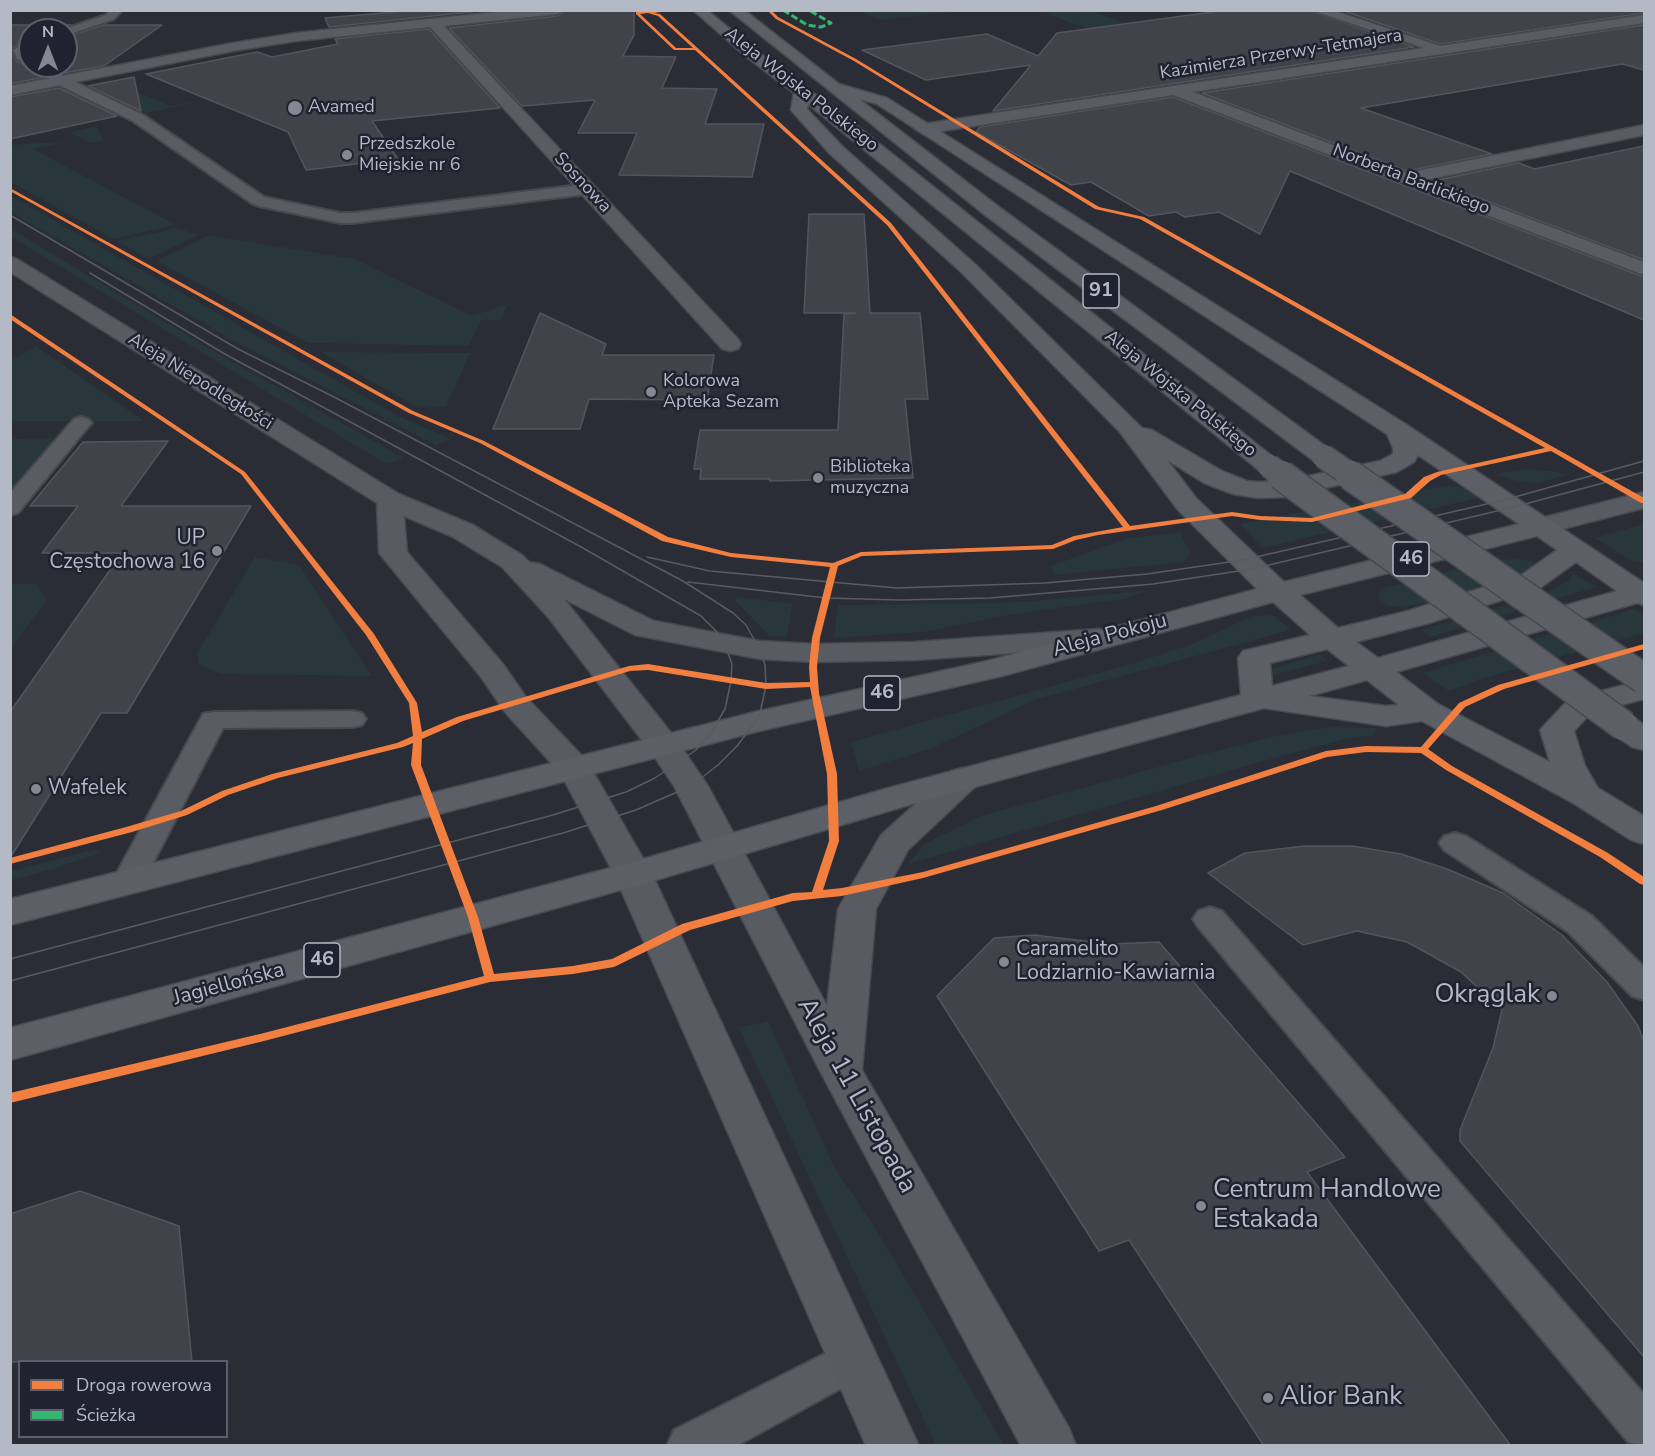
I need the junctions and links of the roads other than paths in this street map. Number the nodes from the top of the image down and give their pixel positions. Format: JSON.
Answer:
{"nodes":[{"id":1,"x":117,"y":10,"type":"edge"},
{"id":2,"x":558,"y":10,"type":"edge"},
{"id":3,"x":699,"y":10,"type":"edge"},
{"id":4,"x":735,"y":10,"type":"edge"},
{"id":5,"x":1317,"y":10,"type":"edge"},
{"id":6,"x":509,"y":13,"type":"edge"},
{"id":7,"x":1644,"y":19,"type":"edge"},
{"id":8,"x":433,"y":22,"type":"junction"},
{"id":9,"x":1590,"y":27,"type":"junction"},
{"id":10,"x":78,"y":28,"type":"edge"},
{"id":11,"x":1620,"y":35,"type":"dead end"},
{"id":12,"x":1442,"y":50,"type":"junction"},
{"id":13,"x":57,"y":78,"type":"edge"},
{"id":14,"x":62,"y":81,"type":"junction"},
{"id":15,"x":836,"y":88,"type":"junction"},
{"id":16,"x":10,"y":91,"type":"edge"},
{"id":17,"x":802,"y":91,"type":"junction"},
{"id":18,"x":1177,"y":91,"type":"junction"},
{"id":19,"x":923,"y":129,"type":"junction"},
{"id":20,"x":1641,"y":132,"type":"edge"},
{"id":21,"x":1407,"y":178,"type":"junction"},
{"id":22,"x":587,"y":189,"type":"junction"},
{"id":23,"x":10,"y":263,"type":"edge"},
{"id":24,"x":1644,"y":269,"type":"edge"},
{"id":25,"x":730,"y":344,"type":"dead end"},
{"id":26,"x":81,"y":423,"type":"dead end"},
{"id":27,"x":1128,"y":426,"type":"junction"},
{"id":28,"x":1398,"y":430,"type":"junction"},
{"id":29,"x":390,"y":500,"type":"junction"},
{"id":30,"x":1644,"y":500,"type":"edge"},
{"id":31,"x":10,"y":508,"type":"edge"},
{"id":32,"x":1543,"y":526,"type":"junction"},
{"id":33,"x":1576,"y":549,"type":"junction"},
{"id":34,"x":512,"y":561,"type":"junction"},
{"id":35,"x":1278,"y":591,"type":"junction"},
{"id":36,"x":1643,"y":593,"type":"edge"},
{"id":37,"x":1331,"y":637,"type":"junction"},
{"id":38,"x":1099,"y":638,"type":"junction"},
{"id":39,"x":1373,"y":669,"type":"junction"},
{"id":40,"x":1644,"y":679,"type":"edge"},
{"id":41,"x":1644,"y":689,"type":"edge"},
{"id":42,"x":1257,"y":699,"type":"junction"},
{"id":43,"x":1427,"y":711,"type":"junction"},
{"id":44,"x":351,"y":719,"type":"dead end"},
{"id":45,"x":1634,"y":733,"type":"edge"},
{"id":46,"x":664,"y":746,"type":"junction"},
{"id":47,"x":575,"y":769,"type":"junction"},
{"id":48,"x":963,"y":779,"type":"junction"},
{"id":49,"x":1585,"y":795,"type":"junction"},
{"id":50,"x":1644,"y":832,"type":"edge"},
{"id":51,"x":1455,"y":843,"type":"dead end"},
{"id":52,"x":725,"y":848,"type":"junction"},
{"id":53,"x":633,"y":874,"type":"junction"},
{"id":54,"x":128,"y":882,"type":"junction"},
{"id":55,"x":10,"y":912,"type":"edge"},
{"id":56,"x":1210,"y":919,"type":"dead end"},
{"id":57,"x":1644,"y":987,"type":"edge"},
{"id":58,"x":10,"y":1044,"type":"edge"},
{"id":59,"x":841,"y":1071,"type":"junction"},
{"id":60,"x":854,"y":1359,"type":"junction"},
{"id":61,"x":1644,"y":1427,"type":"edge"},
{"id":62,"x":690,"y":1446,"type":"edge"},
{"id":63,"x":893,"y":1446,"type":"edge"},
{"id":64,"x":1050,"y":1446,"type":"edge"}],
"edges":[{"from":1,"to":10,"type":"lane"},
{"from":2,"to":6,"type":"street"},
{"from":3,"to":17,"type":"main road","name":"Aleja Wojska Polskiego","number":"91"},
{"from":4,"to":15,"type":"main road","name":"Aleja Wojska Polskiego","number":"91"},
{"from":5,"to":12,"type":"street"},
{"from":6,"to":8,"type":"street"},
{"from":7,"to":9,"type":"street","name":"Kazimierza Przerwy-Tetmajera"},
{"from":8,"to":14,"type":"street"},
{"from":8,"to":22,"type":"street","name":"Sosnowa"},
{"from":9,"to":11,"type":"street"},
{"from":9,"to":12,"type":"street","name":"Kazimierza Przerwy-Tetmajera"},
{"from":12,"to":18,"type":"street","name":"Kazimierza Przerwy-Tetmajera"},
{"from":13,"to":14,"type":"lane"},
{"from":14,"to":16,"type":"street"},
{"from":14,"to":22,"type":"lane"},
{"from":15,"to":19,"type":"main road"},
{"from":15,"to":40,"type":"main road","name":"Aleja Wojska Polskiego","number":"91","bridge":true},
{"from":17,"to":27,"type":"main road"},
{"from":17,"to":45,"type":"main road","name":"Aleja Wojska Polskiego","number":"91","bridge":true},
{"from":18,"to":19,"type":"street","name":"Kazimierza Przerwy-Tetmajera"},
{"from":18,"to":21,"type":"street","name":"Norberta Barlickiego"},
{"from":19,"to":28,"type":"main road"},
{"from":20,"to":21,"type":"street"},
{"from":21,"to":24,"type":"street","name":"Norberta Barlickiego"},
{"from":22,"to":25,"type":"street","name":"Sosnowa"},
{"from":23,"to":29,"type":"street","name":"Aleja Niepodległości"},
{"from":26,"to":31,"type":"lane"},
{"from":27,"to":28,"type":"main road"},
{"from":27,"to":35,"type":"main road"},
{"from":28,"to":32,"type":"main road"},
{"from":29,"to":34,"type":"street","name":"Aleja Niepodległości"},
{"from":29,"to":47,"type":"street"},
{"from":30,"to":32,"type":"street","name":"Aleja Pokoju"},
{"from":32,"to":33,"type":"main road"},
{"from":32,"to":35,"type":"main road","name":"Aleja Pokoju","number":"46"},
{"from":33,"to":36,"type":"main road"},
{"from":33,"to":37,"type":"main road"},
{"from":34,"to":38,"type":"street"},
{"from":34,"to":46,"type":"street","name":"Aleja Niepodległości"},
{"from":35,"to":37,"type":"main road"},
{"from":35,"to":38,"type":"main road","name":"Aleja Pokoju","number":"46"},
{"from":36,"to":39,"type":"main road"},
{"from":37,"to":39,"type":"main road"},
{"from":37,"to":42,"type":"main road"},
{"from":38,"to":46,"type":"main road","name":"Aleja Pokoju","number":"46"},
{"from":39,"to":42,"type":"main road"},
{"from":39,"to":43,"type":"main road"},
{"from":41,"to":49,"type":"main road"},
{"from":42,"to":43,"type":"main road"},
{"from":42,"to":48,"type":"main road","number":"46"},
{"from":43,"to":49,"type":"main road"},
{"from":44,"to":54,"type":"lane"},
{"from":46,"to":47,"type":"main road","name":"Aleja Pokoju","number":"46"},
{"from":46,"to":52,"type":"street","name":"Aleja 11 Listopada"},
{"from":47,"to":53,"type":"street"},
{"from":47,"to":54,"type":"main road","number":"46"},
{"from":48,"to":52,"type":"main road","number":"46"},
{"from":48,"to":59,"type":"street"},
{"from":49,"to":50,"type":"main road"},
{"from":51,"to":57,"type":"lane"},
{"from":52,"to":53,"type":"main road","name":"Jagiellońska","number":"46"},
{"from":52,"to":59,"type":"street","name":"Aleja 11 Listopada"},
{"from":53,"to":58,"type":"main road","name":"Jagiellońska","number":"46"},
{"from":53,"to":60,"type":"street"},
{"from":54,"to":55,"type":"main road","number":"46"},
{"from":56,"to":61,"type":"lane"},
{"from":59,"to":64,"type":"street","name":"Aleja 11 Listopada"},
{"from":60,"to":62,"type":"lane"},
{"from":60,"to":63,"type":"street"}]}
